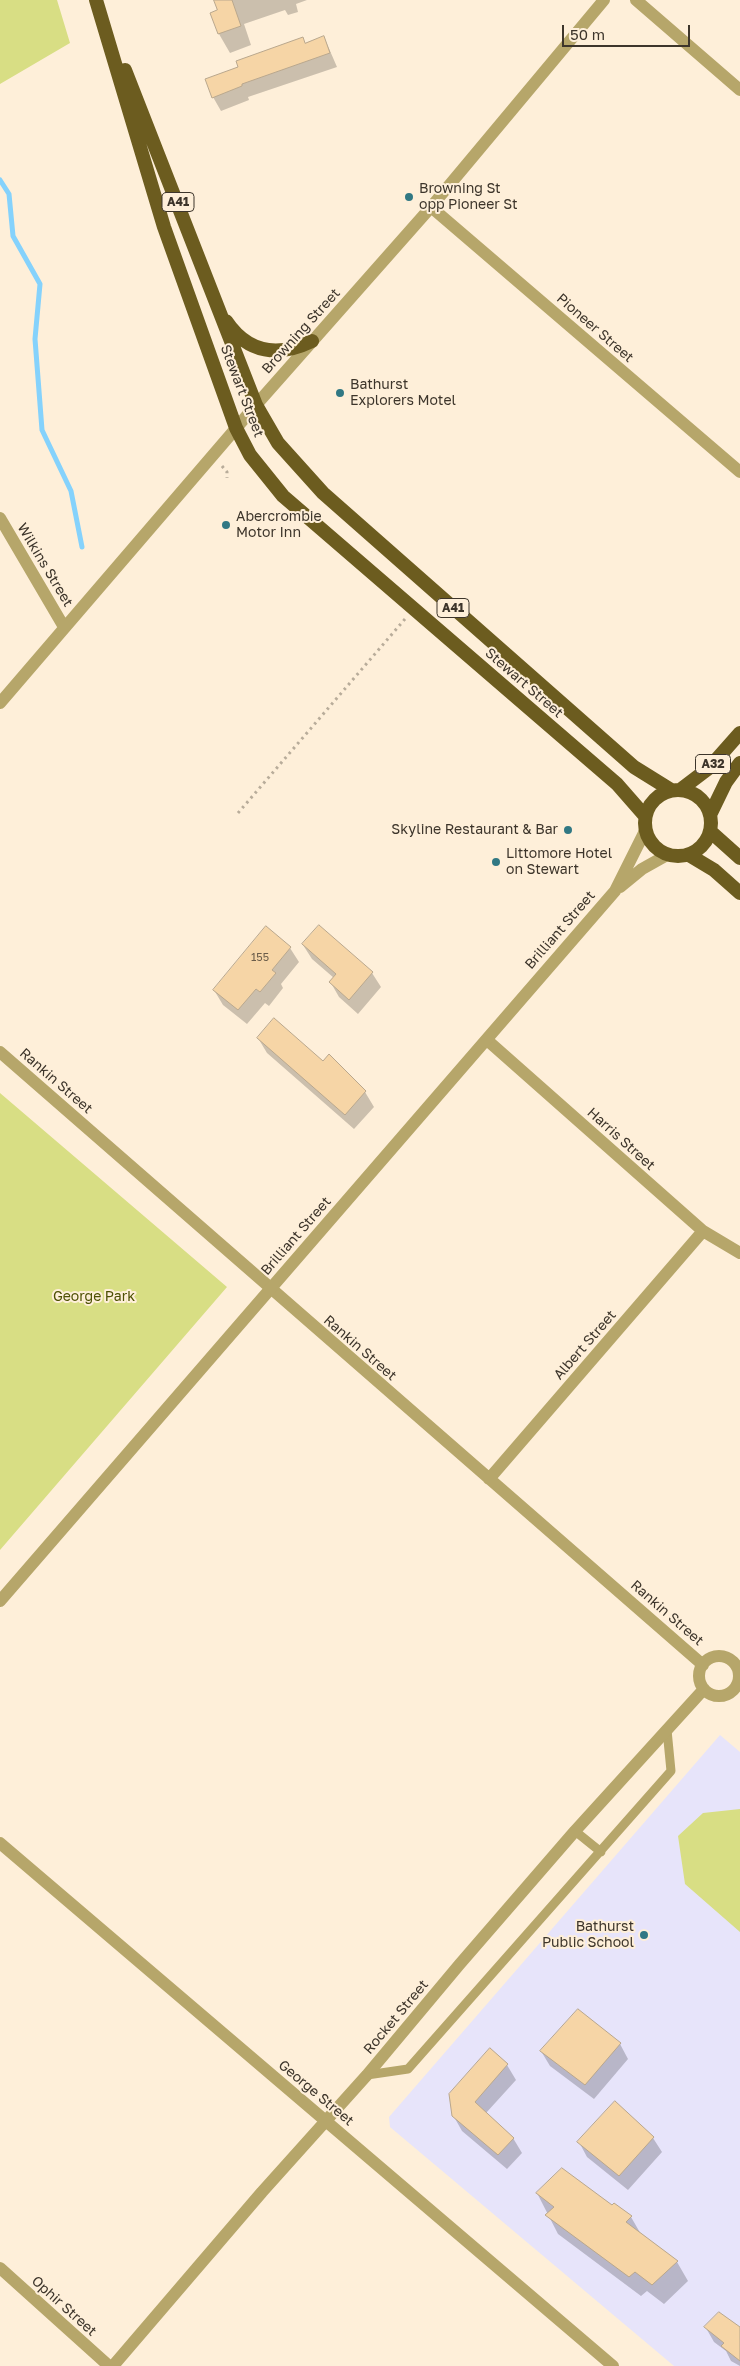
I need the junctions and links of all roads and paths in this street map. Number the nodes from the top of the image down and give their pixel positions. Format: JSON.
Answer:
{"nodes":[{"id":1,"x":96,"y":0,"type":"edge"},
{"id":2,"x":604,"y":0,"type":"edge"},
{"id":3,"x":636,"y":0,"type":"edge"},
{"id":4,"x":740,"y":90,"type":"edge"},
{"id":5,"x":431,"y":207,"type":"junction"},
{"id":6,"x":214,"y":302,"type":"junction"},
{"id":7,"x":312,"y":341,"type":"junction"},
{"id":8,"x":256,"y":405,"type":"junction"},
{"id":9,"x":236,"y":428,"type":"junction"},
{"id":10,"x":740,"y":472,"type":"edge"},
{"id":11,"x":0,"y":518,"type":"edge"},
{"id":12,"x":413,"y":609,"type":"junction"},
{"id":13,"x":64,"y":627,"type":"junction"},
{"id":14,"x":0,"y":702,"type":"edge"},
{"id":15,"x":740,"y":733,"type":"edge"},
{"id":16,"x":740,"y":763,"type":"edge"},
{"id":17,"x":676,"y":790,"type":"junction"},
{"id":18,"x":238,"y":813,"type":"dead end"},
{"id":19,"x":710,"y":815,"type":"junction"},
{"id":20,"x":645,"y":816,"type":"junction"},
{"id":21,"x":646,"y":831,"type":"junction"},
{"id":22,"x":711,"y":832,"type":"junction"},
{"id":23,"x":667,"y":855,"type":"junction"},
{"id":24,"x":689,"y":855,"type":"junction"},
{"id":25,"x":740,"y":858,"type":"edge"},
{"id":26,"x":614,"y":891,"type":"junction"},
{"id":27,"x":740,"y":893,"type":"edge"},
{"id":28,"x":487,"y":1040,"type":"junction"},
{"id":29,"x":0,"y":1052,"type":"edge"},
{"id":30,"x":703,"y":1231,"type":"junction"},
{"id":31,"x":740,"y":1253,"type":"edge"},
{"id":32,"x":271,"y":1289,"type":"junction"},
{"id":33,"x":489,"y":1479,"type":"junction"},
{"id":34,"x":0,"y":1601,"type":"edge"},
{"id":35,"x":736,"y":1658,"type":"edge"},
{"id":36,"x":703,"y":1665,"type":"junction"},
{"id":37,"x":704,"y":1689,"type":"junction"},
{"id":38,"x":737,"y":1691,"type":"edge"},
{"id":39,"x":667,"y":1730,"type":"junction"},
{"id":40,"x":576,"y":1831,"type":"junction"},
{"id":41,"x":0,"y":1843,"type":"edge"},
{"id":42,"x":602,"y":1852,"type":"junction"},
{"id":43,"x":367,"y":2075,"type":"junction"},
{"id":44,"x":325,"y":2122,"type":"junction"},
{"id":45,"x":0,"y":2268,"type":"edge"},
{"id":46,"x":109,"y":2366,"type":"edge"},
{"id":47,"x":113,"y":2366,"type":"edge"},
{"id":48,"x":614,"y":2366,"type":"edge"}],
"edges":[{"from":1,"to":6,"type":"highway","name":"Stewart Street","number":"A41"},
{"from":1,"to":9,"type":"highway","name":"Stewart Street","number":"A41"},
{"from":2,"to":5,"type":"street","name":"Browning Street"},
{"from":3,"to":4,"type":"street"},
{"from":5,"to":7,"type":"street","name":"Browning Street"},
{"from":5,"to":10,"type":"street","name":"Pioneer Street"},
{"from":6,"to":7,"type":"highway"},
{"from":6,"to":8,"type":"highway","name":"Stewart Street","number":"A41"},
{"from":7,"to":8,"type":"street","name":"Browning Street"},
{"from":8,"to":9,"type":"street","name":"Browning Street"},
{"from":8,"to":17,"type":"highway","name":"Stewart Street","number":"A41"},
{"from":9,"to":12,"type":"highway","name":"Stewart Street","number":"A41"},
{"from":9,"to":13,"type":"street","name":"Browning Street"},
{"from":11,"to":13,"type":"street","name":"Wilkins Street"},
{"from":12,"to":18,"type":"path"},
{"from":12,"to":20,"type":"highway","name":"Stewart Street","number":"A41"},
{"from":13,"to":14,"type":"street","name":"Browning Street"},
{"from":15,"to":17,"type":"highway","number":"A32"},
{"from":16,"to":19,"type":"highway","number":"A32"},
{"from":17,"to":19,"type":"highway","number":"A32"},
{"from":17,"to":20,"type":"highway","number":"A32"},
{"from":19,"to":22,"type":"highway","number":"A32"},
{"from":20,"to":21,"type":"highway"},
{"from":21,"to":23,"type":"highway"},
{"from":21,"to":26,"type":"street","name":"Brilliant Street"},
{"from":22,"to":24,"type":"highway"},
{"from":22,"to":25,"type":"highway"},
{"from":23,"to":24,"type":"highway"},
{"from":23,"to":26,"type":"street","name":"Brilliant Street"},
{"from":24,"to":27,"type":"highway"},
{"from":26,"to":28,"type":"street","name":"Brilliant Street"},
{"from":28,"to":30,"type":"street","name":"Harris Street"},
{"from":28,"to":32,"type":"street","name":"Brilliant Street"},
{"from":29,"to":32,"type":"street","name":"Rankin Street"},
{"from":30,"to":31,"type":"street","name":"Harris Street"},
{"from":30,"to":33,"type":"street","name":"Albert Street"},
{"from":32,"to":33,"type":"street","name":"Rankin Street"},
{"from":32,"to":34,"type":"street","name":"Brilliant Street"},
{"from":33,"to":36,"type":"street","name":"Rankin Street"},
{"from":35,"to":36,"type":"street"},
{"from":35,"to":38,"type":"street"},
{"from":36,"to":37,"type":"street"},
{"from":37,"to":38,"type":"street"},
{"from":37,"to":39,"type":"street","name":"Rocket Street"},
{"from":39,"to":40,"type":"street","name":"Rocket Street"},
{"from":39,"to":42,"type":"lane"},
{"from":40,"to":42,"type":"lane"},
{"from":40,"to":43,"type":"street","name":"Rocket Street"},
{"from":41,"to":44,"type":"street","name":"George Street"},
{"from":42,"to":43,"type":"lane"},
{"from":43,"to":44,"type":"street","name":"Rocket Street"},
{"from":44,"to":47,"type":"street","name":"Rocket Street"},
{"from":44,"to":48,"type":"street","name":"George Street"},
{"from":45,"to":46,"type":"street","name":"Ophir Street"}]}
